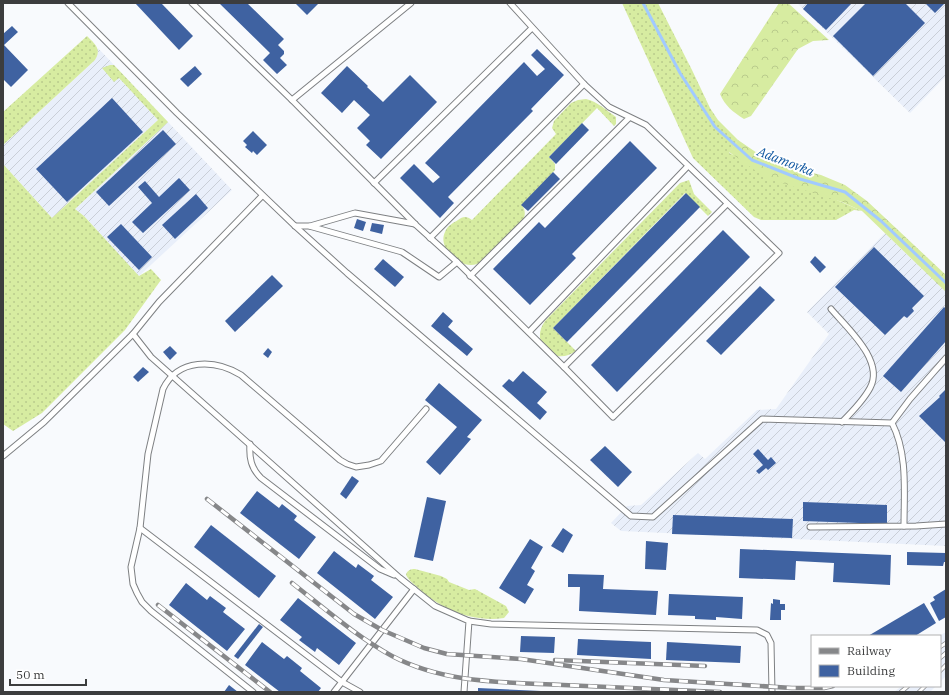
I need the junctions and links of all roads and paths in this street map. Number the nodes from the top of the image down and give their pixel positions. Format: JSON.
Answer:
{"nodes":[{"id":1,"x":68,"y":3,"type":"edge"},
{"id":2,"x":192,"y":3,"type":"edge"},
{"id":3,"x":411,"y":3,"type":"edge"},
{"id":4,"x":510,"y":3,"type":"edge"},
{"id":5,"x":532,"y":28,"type":"junction"},
{"id":6,"x":584,"y":84,"type":"junction"},
{"id":7,"x":292,"y":100,"type":"junction"},
{"id":8,"x":629,"y":118,"type":"junction"},
{"id":9,"x":688,"y":166,"type":"junction"},
{"id":10,"x":374,"y":183,"type":"junction"},
{"id":11,"x":262,"y":196,"type":"junction"},
{"id":12,"x":727,"y":204,"type":"junction"},
{"id":13,"x":416,"y":225,"type":"junction"},
{"id":14,"x":296,"y":226,"type":"junction"},
{"id":15,"x":309,"y":226,"type":"junction"},
{"id":16,"x":430,"y":238,"type":"junction"},
{"id":17,"x":457,"y":262,"type":"junction"},
{"id":18,"x":470,"y":276,"type":"junction"},
{"id":19,"x":832,"y":309,"type":"dead end"},
{"id":20,"x":529,"y":332,"type":"junction"},
{"id":21,"x":133,"y":334,"type":"junction"},
{"id":22,"x":946,"y":358,"type":"edge"},
{"id":23,"x":564,"y":367,"type":"junction"},
{"id":24,"x":172,"y":375,"type":"junction"},
{"id":25,"x":426,"y":409,"type":"dead end"},
{"id":26,"x":842,"y":422,"type":"junction"},
{"id":27,"x":892,"y":423,"type":"junction"},
{"id":28,"x":250,"y":444,"type":"junction"},
{"id":29,"x":3,"y":456,"type":"edge"},
{"id":30,"x":946,"y":524,"type":"edge"},
{"id":31,"x":904,"y":526,"type":"junction"},
{"id":32,"x":810,"y":527,"type":"dead end"},
{"id":33,"x":140,"y":528,"type":"junction"},
{"id":34,"x":400,"y":578,"type":"junction"},
{"id":35,"x":414,"y":589,"type":"junction"},
{"id":36,"x":469,"y":622,"type":"junction"},
{"id":37,"x":342,"y":682,"type":"junction"},
{"id":38,"x":253,"y":692,"type":"edge"},
{"id":39,"x":334,"y":692,"type":"edge"},
{"id":40,"x":360,"y":692,"type":"edge"},
{"id":41,"x":464,"y":692,"type":"edge"},
{"id":42,"x":772,"y":692,"type":"edge"}],
"edges":[{"from":1,"to":11,"type":"lane"},
{"from":2,"to":7,"type":"lane"},
{"from":3,"to":7,"type":"lane"},
{"from":4,"to":5,"type":"lane"},
{"from":5,"to":6,"type":"lane"},
{"from":5,"to":10,"type":"lane"},
{"from":6,"to":8,"type":"lane"},
{"from":6,"to":16,"type":"lane"},
{"from":7,"to":10,"type":"lane"},
{"from":8,"to":9,"type":"lane"},
{"from":8,"to":18,"type":"lane"},
{"from":9,"to":12,"type":"lane"},
{"from":9,"to":20,"type":"lane"},
{"from":10,"to":13,"type":"lane"},
{"from":11,"to":14,"type":"lane"},
{"from":11,"to":21,"type":"lane"},
{"from":12,"to":23,"type":"lane"},
{"from":12,"to":23,"type":"lane"},
{"from":13,"to":15,"type":"lane"},
{"from":13,"to":16,"type":"lane"},
{"from":14,"to":15,"type":"lane"},
{"from":14,"to":26,"type":"lane"},
{"from":15,"to":17,"type":"lane"},
{"from":16,"to":17,"type":"lane"},
{"from":17,"to":18,"type":"lane"},
{"from":18,"to":20,"type":"lane"},
{"from":19,"to":26,"type":"lane"},
{"from":20,"to":23,"type":"lane"},
{"from":21,"to":24,"type":"lane"},
{"from":21,"to":29,"type":"lane"},
{"from":22,"to":27,"type":"lane"},
{"from":24,"to":25,"type":"lane"},
{"from":24,"to":28,"type":"lane"},
{"from":24,"to":33,"type":"lane"},
{"from":26,"to":27,"type":"lane"},
{"from":27,"to":31,"type":"lane"},
{"from":28,"to":34,"type":"lane"},
{"from":28,"to":34,"type":"lane"},
{"from":30,"to":31,"type":"lane"},
{"from":31,"to":32,"type":"lane"},
{"from":33,"to":37,"type":"lane"},
{"from":33,"to":38,"type":"lane"},
{"from":34,"to":35,"type":"lane"},
{"from":35,"to":36,"type":"lane"},
{"from":35,"to":37,"type":"lane"},
{"from":36,"to":41,"type":"lane"},
{"from":36,"to":42,"type":"lane"},
{"from":37,"to":39,"type":"lane"},
{"from":37,"to":40,"type":"lane"}]}
